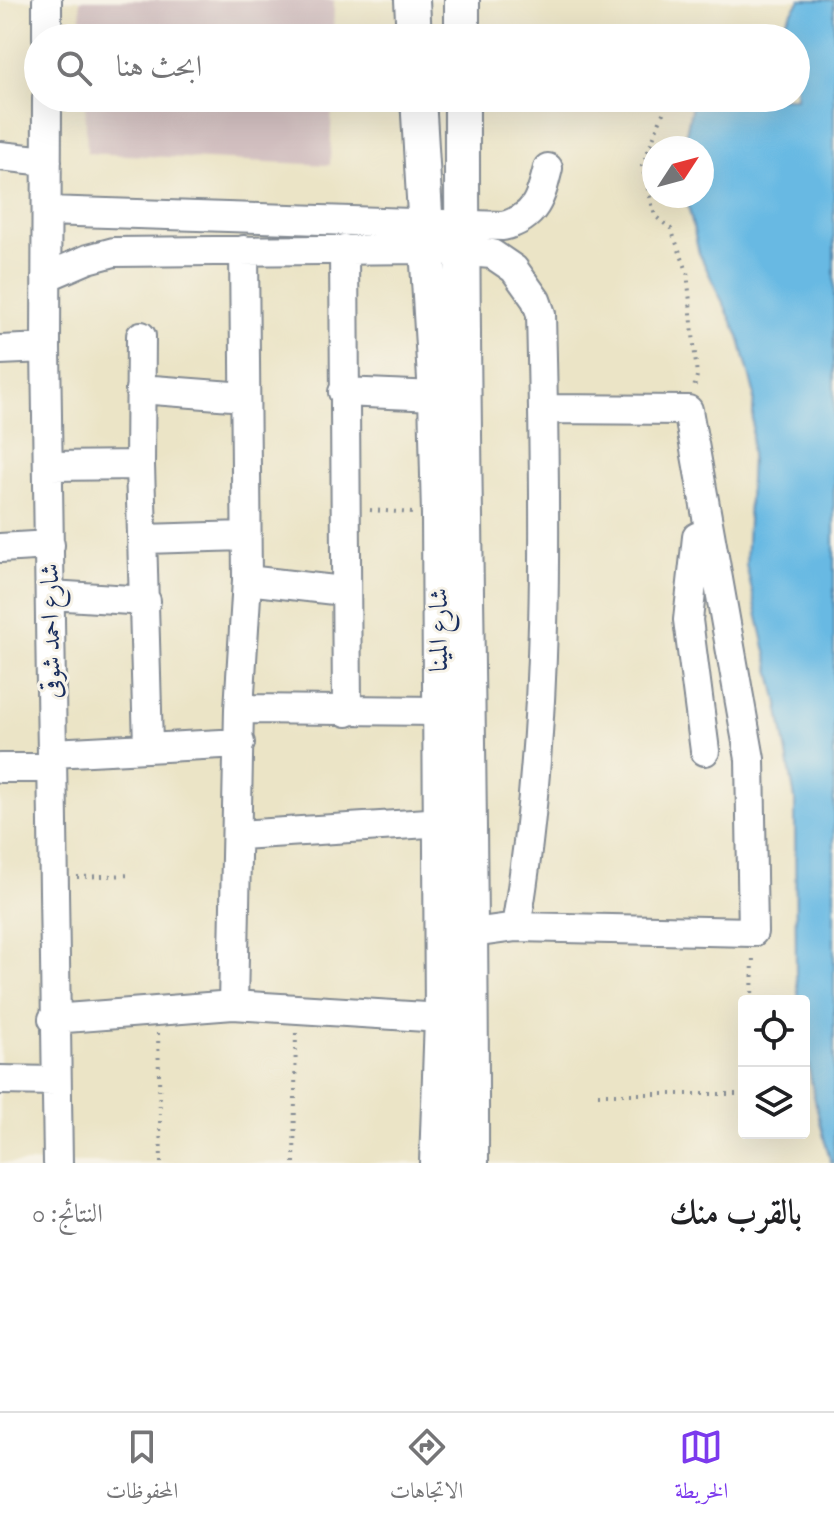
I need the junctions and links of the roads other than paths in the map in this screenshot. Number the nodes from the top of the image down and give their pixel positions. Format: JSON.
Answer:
{"nodes":[{"id":1,"x":47,"y":0,"type":"edge"},
{"id":2,"x":412,"y":0,"type":"edge"},
{"id":3,"x":462,"y":0,"type":"edge"},
{"id":4,"x":47,"y":24,"type":"edge"},
{"id":5,"x":413,"y":24,"type":"edge"},
{"id":6,"x":462,"y":24,"type":"edge"},
{"id":7,"x":47,"y":112,"type":"edge"},
{"id":8,"x":419,"y":112,"type":"edge"},
{"id":9,"x":462,"y":112,"type":"edge"},
{"id":10,"x":0,"y":156,"type":"edge"},
{"id":11,"x":47,"y":161,"type":"junction"},
{"id":12,"x":548,"y":168,"type":"dead end"},
{"id":13,"x":47,"y":211,"type":"junction"},
{"id":14,"x":426,"y":236,"type":"junction"},
{"id":15,"x":461,"y":237,"type":"junction"},
{"id":16,"x":344,"y":249,"type":"junction"},
{"id":17,"x":244,"y":250,"type":"junction"},
{"id":18,"x":46,"y":277,"type":"junction"},
{"id":19,"x":141,"y":336,"type":"dead end"},
{"id":20,"x":46,"y":348,"type":"junction"},
{"id":21,"x":0,"y":350,"type":"edge"},
{"id":22,"x":140,"y":389,"type":"junction"},
{"id":23,"x":343,"y":392,"type":"junction"},
{"id":24,"x":436,"y":396,"type":"junction"},
{"id":25,"x":245,"y":397,"type":"junction"},
{"id":26,"x":543,"y":409,"type":"junction"},
{"id":27,"x":140,"y":465,"type":"junction"},
{"id":28,"x":50,"y":466,"type":"junction"},
{"id":29,"x":709,"y":532,"type":"junction"},
{"id":30,"x":245,"y":536,"type":"junction"},
{"id":31,"x":144,"y":539,"type":"junction"},
{"id":32,"x":50,"y":545,"type":"junction"},
{"id":33,"x":0,"y":548,"type":"edge"},
{"id":34,"x":247,"y":580,"type":"junction"},
{"id":35,"x":343,"y":591,"type":"junction"},
{"id":36,"x":51,"y":595,"type":"junction"},
{"id":37,"x":146,"y":601,"type":"junction"},
{"id":38,"x":239,"y":709,"type":"junction"},
{"id":39,"x":438,"y":711,"type":"junction"},
{"id":40,"x":347,"y":712,"type":"junction"},
{"id":41,"x":240,"y":743,"type":"junction"},
{"id":42,"x":148,"y":745,"type":"junction"},
{"id":43,"x":705,"y":751,"type":"dead end"},
{"id":44,"x":52,"y":760,"type":"junction"},
{"id":45,"x":0,"y":768,"type":"edge"},
{"id":46,"x":456,"y":821,"type":"junction"},
{"id":47,"x":239,"y":835,"type":"junction"},
{"id":48,"x":516,"y":927,"type":"junction"},
{"id":49,"x":472,"y":933,"type":"junction"},
{"id":50,"x":233,"y":1005,"type":"junction"},
{"id":51,"x":442,"y":1018,"type":"junction"},
{"id":52,"x":53,"y":1019,"type":"junction"},
{"id":53,"x":0,"y":1080,"type":"edge"},
{"id":54,"x":55,"y":1081,"type":"junction"},
{"id":55,"x":58,"y":1163,"type":"edge"},
{"id":56,"x":437,"y":1163,"type":"edge"},
{"id":57,"x":471,"y":1163,"type":"edge"}],
"edges":[{"from":1,"to":4,"type":"street"},
{"from":2,"to":5,"type":"main road"},
{"from":3,"to":6,"type":"main road"},
{"from":7,"to":11,"type":"street","name":"شارع احمد شوقى"},
{"from":8,"to":14,"type":"main road","name":"شارع المينا"},
{"from":9,"to":15,"type":"main road","name":"شارع المينا"},
{"from":10,"to":11,"type":"street"},
{"from":11,"to":13,"type":"street","name":"شارع احمد شوقى"},
{"from":12,"to":15,"type":"street"},
{"from":13,"to":14,"type":"street"},
{"from":13,"to":18,"type":"street","name":"شارع احمد شوقى"},
{"from":14,"to":15,"type":"street"},
{"from":14,"to":16,"type":"street"},
{"from":14,"to":24,"type":"main road","name":"شارع المينا"},
{"from":15,"to":26,"type":"street"},
{"from":15,"to":46,"type":"main road","name":"شارع المينا"},
{"from":16,"to":17,"type":"street"},
{"from":16,"to":23,"type":"street"},
{"from":17,"to":18,"type":"street"},
{"from":17,"to":25,"type":"street"},
{"from":18,"to":20,"type":"street","name":"شارع احمد شوقى"},
{"from":19,"to":22,"type":"street"},
{"from":20,"to":21,"type":"street"},
{"from":20,"to":28,"type":"street","name":"شارع احمد شوقى"},
{"from":22,"to":25,"type":"street"},
{"from":22,"to":27,"type":"street"},
{"from":23,"to":24,"type":"street"},
{"from":23,"to":35,"type":"street"},
{"from":24,"to":39,"type":"main road","name":"شارع المينا"},
{"from":25,"to":30,"type":"street"},
{"from":26,"to":29,"type":"street"},
{"from":26,"to":48,"type":"street"},
{"from":27,"to":28,"type":"street"},
{"from":27,"to":31,"type":"street"},
{"from":28,"to":32,"type":"street","name":"شارع احمد شوقى"},
{"from":29,"to":43,"type":"street"},
{"from":29,"to":48,"type":"street"},
{"from":30,"to":31,"type":"street"},
{"from":30,"to":34,"type":"street"},
{"from":31,"to":37,"type":"street"},
{"from":32,"to":33,"type":"street"},
{"from":32,"to":36,"type":"street","name":"شارع احمد شوقى"},
{"from":34,"to":35,"type":"street"},
{"from":34,"to":38,"type":"street"},
{"from":35,"to":40,"type":"street"},
{"from":36,"to":37,"type":"street"},
{"from":36,"to":44,"type":"street","name":"شارع احمد شوقى"},
{"from":37,"to":42,"type":"street"},
{"from":38,"to":40,"type":"street"},
{"from":38,"to":41,"type":"street"},
{"from":39,"to":40,"type":"street"},
{"from":39,"to":46,"type":"main road","name":"شارع المينا"},
{"from":41,"to":42,"type":"street"},
{"from":41,"to":47,"type":"street"},
{"from":42,"to":44,"type":"street"},
{"from":44,"to":45,"type":"street"},
{"from":44,"to":52,"type":"street","name":"شارع احمد شوقى"},
{"from":46,"to":47,"type":"street"},
{"from":46,"to":49,"type":"main road","name":"شارع المينا"},
{"from":46,"to":51,"type":"main road","name":"شارع المينا"},
{"from":47,"to":50,"type":"street"},
{"from":48,"to":49,"type":"street"},
{"from":49,"to":57,"type":"main road","name":"شارع المينا"},
{"from":50,"to":51,"type":"street"},
{"from":50,"to":52,"type":"street"},
{"from":51,"to":56,"type":"main road","name":"شارع المينا"},
{"from":52,"to":54,"type":"street","name":"شارع احمد شوقى"},
{"from":53,"to":54,"type":"street"},
{"from":54,"to":55,"type":"street","name":"شارع احمد شوقى"}]}
